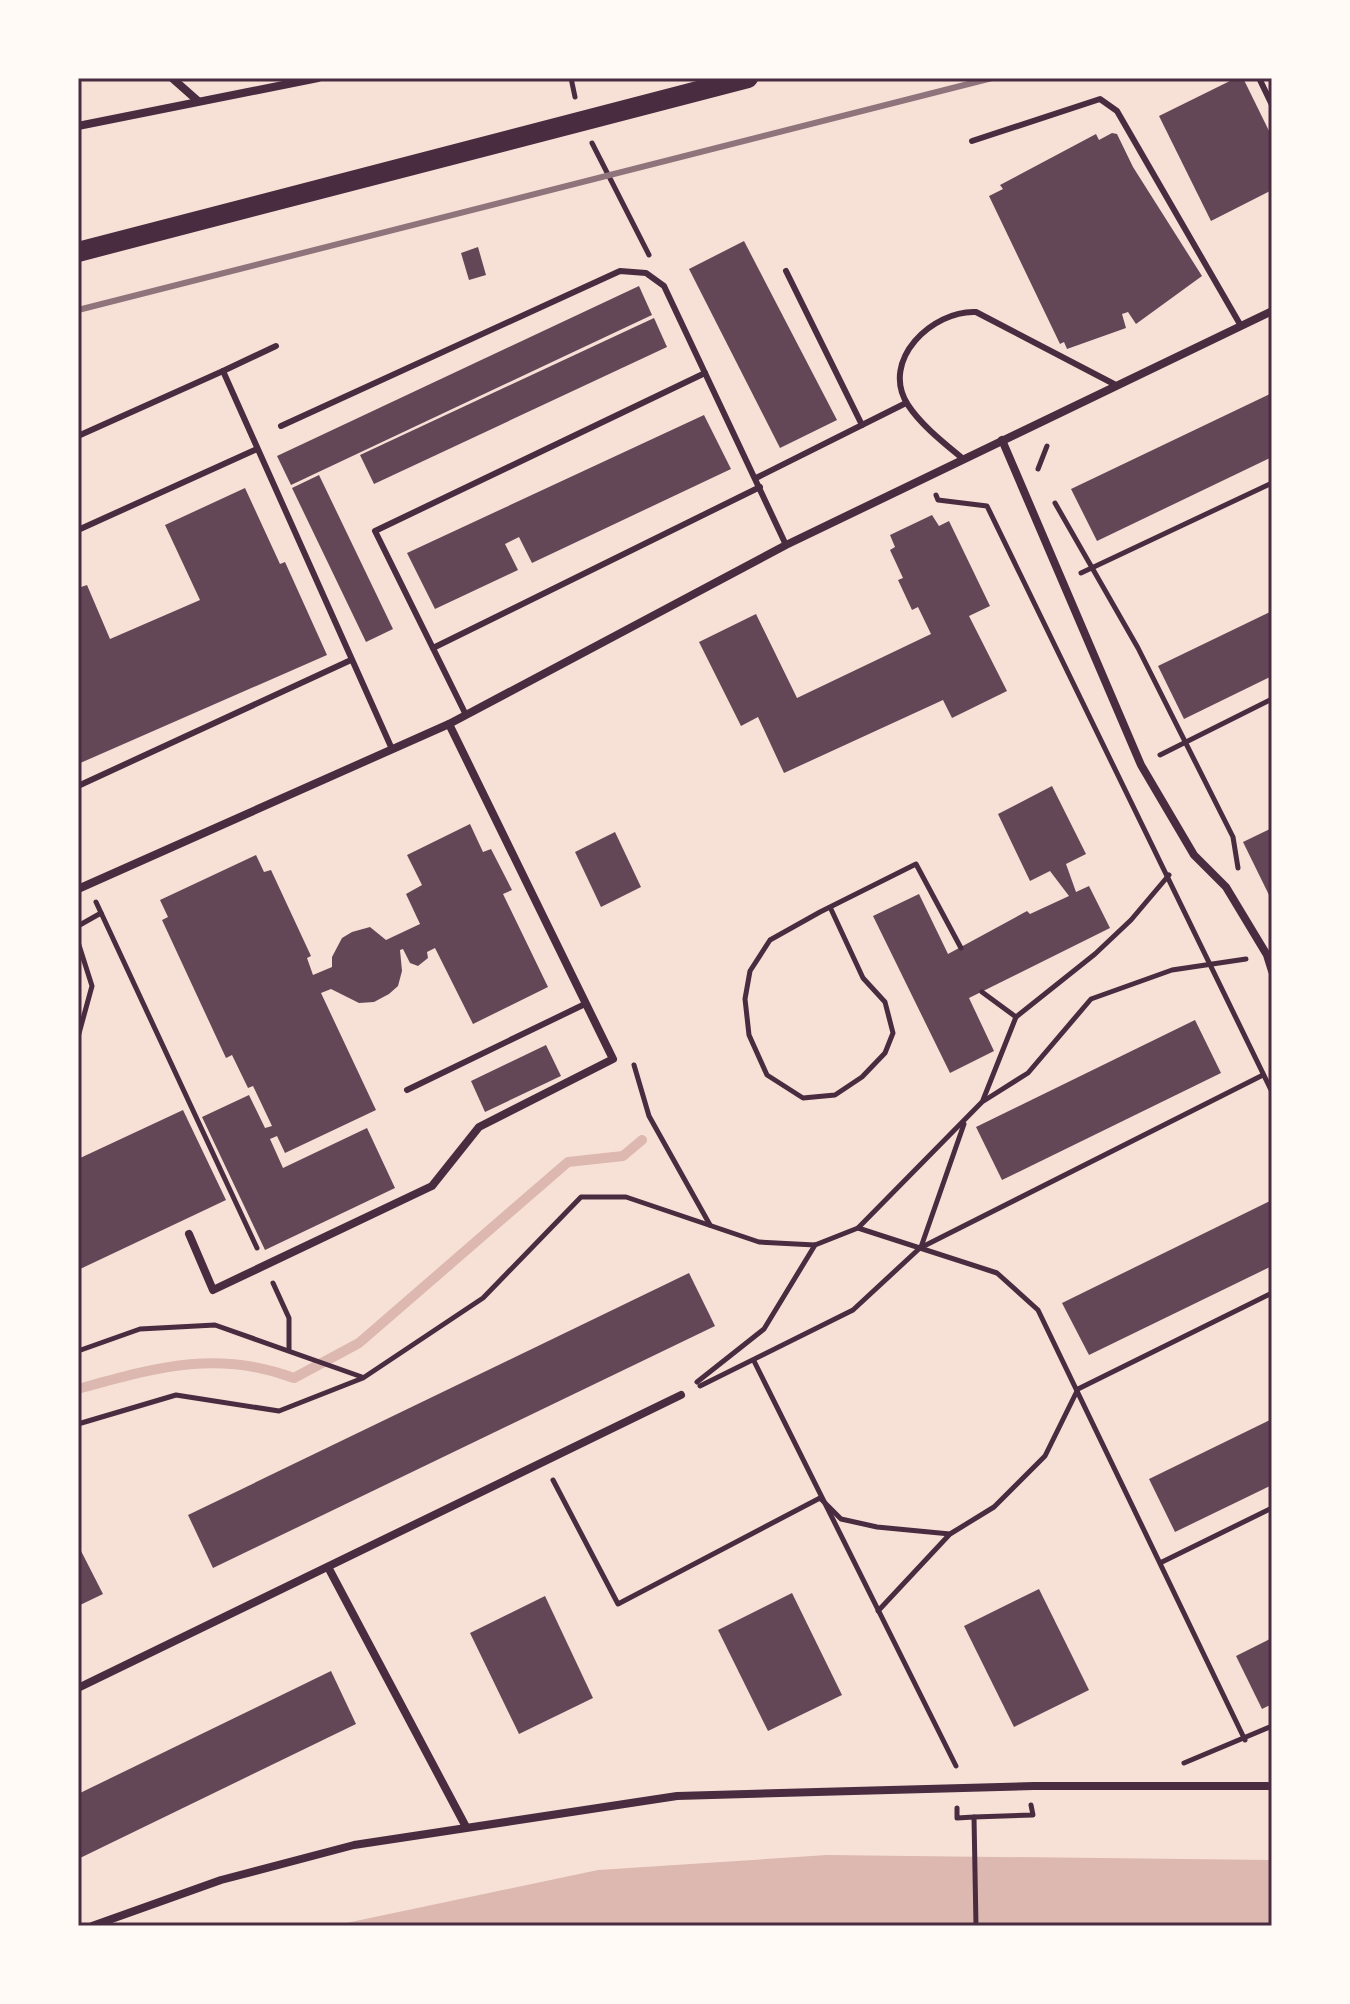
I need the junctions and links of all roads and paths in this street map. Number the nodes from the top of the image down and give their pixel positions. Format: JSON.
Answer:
{"nodes":[{"id":1,"x":172,"y":78,"type":"edge"},
{"id":2,"x":318,"y":78,"type":"edge"},
{"id":3,"x":571,"y":78,"type":"edge"},
{"id":4,"x":748,"y":78,"type":"edge"},
{"id":5,"x":1259,"y":78,"type":"edge"},
{"id":6,"x":198,"y":101,"type":"junction"},
{"id":7,"x":1272,"y":105,"type":"edge"},
{"id":8,"x":580,"y":121,"type":"junction"},
{"id":9,"x":78,"y":126,"type":"edge"},
{"id":10,"x":972,"y":141,"type":"dead end"},
{"id":11,"x":78,"y":252,"type":"edge"},
{"id":12,"x":786,"y":271,"type":"dead end"},
{"id":13,"x":664,"y":286,"type":"junction"},
{"id":14,"x":1272,"y":311,"type":"edge"},
{"id":15,"x":1241,"y":326,"type":"junction"},
{"id":16,"x":276,"y":346,"type":"dead end"},
{"id":17,"x":223,"y":371,"type":"junction"},
{"id":18,"x":705,"y":373,"type":"junction"},
{"id":19,"x":1114,"y":384,"type":"junction"},
{"id":20,"x":906,"y":403,"type":"junction"},
{"id":21,"x":862,"y":425,"type":"junction"},
{"id":22,"x":281,"y":426,"type":"dead end"},
{"id":23,"x":78,"y":436,"type":"edge"},
{"id":24,"x":1002,"y":440,"type":"junction"},
{"id":25,"x":1054,"y":441,"type":"dead end"},
{"id":26,"x":257,"y":449,"type":"junction"},
{"id":27,"x":962,"y":458,"type":"junction"},
{"id":28,"x":925,"y":476,"type":"junction"},
{"id":29,"x":756,"y":478,"type":"junction"},
{"id":30,"x":1043,"y":480,"type":"dead end"},
{"id":31,"x":1272,"y":483,"type":"edge"},
{"id":32,"x":760,"y":487,"type":"junction"},
{"id":33,"x":1049,"y":492,"type":"dead end"},
{"id":34,"x":78,"y":530,"type":"edge"},
{"id":35,"x":786,"y":545,"type":"junction"},
{"id":36,"x":1092,"y":569,"type":"junction"},
{"id":37,"x":1062,"y":582,"type":"junction"},
{"id":38,"x":433,"y":648,"type":"junction"},
{"id":39,"x":351,"y":660,"type":"junction"},
{"id":40,"x":1272,"y":699,"type":"edge"},
{"id":41,"x":466,"y":715,"type":"junction"},
{"id":42,"x":449,"y":724,"type":"junction"},
{"id":43,"x":1185,"y":743,"type":"junction"},
{"id":44,"x":392,"y":749,"type":"junction"},
{"id":45,"x":1141,"y":765,"type":"junction"},
{"id":46,"x":78,"y":786,"type":"edge"},
{"id":47,"x":1169,"y":875,"type":"junction"},
{"id":48,"x":1240,"y":878,"type":"dead end"},
{"id":49,"x":89,"y":885,"type":"junction"},
{"id":50,"x":78,"y":889,"type":"edge"},
{"id":51,"x":830,"y":907,"type":"junction"},
{"id":52,"x":102,"y":913,"type":"junction"},
{"id":53,"x":78,"y":926,"type":"edge"},
{"id":54,"x":78,"y":942,"type":"edge"},
{"id":55,"x":961,"y":948,"type":"dead end"},
{"id":56,"x":1270,"y":954,"type":"edge"},
{"id":57,"x":1212,"y":966,"type":"junction"},
{"id":58,"x":1272,"y":971,"type":"edge"},
{"id":59,"x":982,"y":992,"type":"dead end"},
{"id":60,"x":585,"y":1004,"type":"junction"},
{"id":61,"x":1016,"y":1017,"type":"junction"},
{"id":62,"x":78,"y":1037,"type":"edge"},
{"id":63,"x":1263,"y":1075,"type":"junction"},
{"id":64,"x":407,"y":1090,"type":"dead end"},
{"id":65,"x":1272,"y":1092,"type":"edge"},
{"id":66,"x":982,"y":1102,"type":"junction"},
{"id":67,"x":965,"y":1123,"type":"junction"},
{"id":68,"x":858,"y":1228,"type":"junction"},
{"id":69,"x":189,"y":1234,"type":"dead end"},
{"id":70,"x":815,"y":1245,"type":"junction"},
{"id":71,"x":921,"y":1247,"type":"junction"},
{"id":72,"x":264,"y":1265,"type":"junction"},
{"id":73,"x":1272,"y":1293,"type":"edge"},
{"id":74,"x":289,"y":1350,"type":"junction"},
{"id":75,"x":78,"y":1351,"type":"edge"},
{"id":76,"x":754,"y":1361,"type":"junction"},
{"id":77,"x":363,"y":1378,"type":"junction"},
{"id":78,"x":1078,"y":1389,"type":"junction"},
{"id":79,"x":681,"y":1395,"type":"junction"},
{"id":80,"x":78,"y":1424,"type":"edge"},
{"id":81,"x":543,"y":1462,"type":"junction"},
{"id":82,"x":820,"y":1498,"type":"junction"},
{"id":83,"x":1272,"y":1508,"type":"edge"},
{"id":84,"x":950,"y":1534,"type":"junction"},
{"id":85,"x":1162,"y":1562,"type":"junction"},
{"id":86,"x":328,"y":1567,"type":"junction"},
{"id":87,"x":878,"y":1611,"type":"junction"},
{"id":88,"x":78,"y":1688,"type":"edge"},
{"id":89,"x":1272,"y":1726,"type":"edge"},
{"id":90,"x":1245,"y":1740,"type":"junction"},
{"id":91,"x":1178,"y":1766,"type":"dead end"},
{"id":92,"x":1272,"y":1786,"type":"edge"},
{"id":93,"x":957,"y":1788,"type":"junction"},
{"id":94,"x":961,"y":1818,"type":"dead end"},
{"id":95,"x":465,"y":1825,"type":"junction"},
{"id":96,"x":92,"y":1926,"type":"edge"},
{"id":97,"x":976,"y":1926,"type":"edge"}],
"edges":[{"from":1,"to":6,"type":"street"},
{"from":2,"to":6,"type":"street"},
{"from":3,"to":8,"type":"path"},
{"from":4,"to":8,"type":"main road"},
{"from":5,"to":7,"type":"lane"},
{"from":6,"to":9,"type":"street"},
{"from":8,"to":11,"type":"main road"},
{"from":8,"to":13,"type":"path"},
{"from":10,"to":15,"type":"lane"},
{"from":12,"to":21,"type":"lane"},
{"from":13,"to":18,"type":"lane"},
{"from":13,"to":22,"type":"lane"},
{"from":14,"to":15,"type":"street"},
{"from":15,"to":19,"type":"street"},
{"from":16,"to":17,"type":"lane"},
{"from":17,"to":23,"type":"lane"},
{"from":17,"to":26,"type":"lane"},
{"from":18,"to":29,"type":"lane"},
{"from":18,"to":38,"type":"lane"},
{"from":19,"to":20,"type":"lane"},
{"from":19,"to":24,"type":"street"},
{"from":20,"to":21,"type":"lane"},
{"from":20,"to":27,"type":"lane"},
{"from":21,"to":29,"type":"lane"},
{"from":24,"to":27,"type":"street"},
{"from":24,"to":37,"type":"street"},
{"from":25,"to":30,"type":"path"},
{"from":26,"to":34,"type":"lane"},
{"from":26,"to":39,"type":"lane"},
{"from":27,"to":28,"type":"street"},
{"from":28,"to":35,"type":"street"},
{"from":28,"to":47,"type":"path"},
{"from":29,"to":32,"type":"lane"},
{"from":31,"to":36,"type":"path"},
{"from":32,"to":35,"type":"lane"},
{"from":32,"to":38,"type":"lane"},
{"from":33,"to":36,"type":"path"},
{"from":35,"to":41,"type":"street"},
{"from":36,"to":37,"type":"path"},
{"from":36,"to":43,"type":"path"},
{"from":37,"to":45,"type":"street"},
{"from":38,"to":41,"type":"lane"},
{"from":39,"to":44,"type":"lane"},
{"from":39,"to":46,"type":"lane"},
{"from":40,"to":43,"type":"path"},
{"from":41,"to":42,"type":"street"},
{"from":42,"to":44,"type":"street"},
{"from":42,"to":60,"type":"street"},
{"from":43,"to":45,"type":"path"},
{"from":43,"to":48,"type":"path"},
{"from":44,"to":49,"type":"street"},
{"from":45,"to":56,"type":"street"},
{"from":47,"to":57,"type":"path"},
{"from":47,"to":61,"type":"path"},
{"from":49,"to":50,"type":"street"},
{"from":49,"to":52,"type":"path"},
{"from":51,"to":51,"type":"path"},
{"from":51,"to":55,"type":"path"},
{"from":52,"to":53,"type":"path"},
{"from":52,"to":72,"type":"path"},
{"from":54,"to":62,"type":"path"},
{"from":56,"to":57,"type":"path"},
{"from":56,"to":58,"type":"street"},
{"from":57,"to":63,"type":"path"},
{"from":57,"to":66,"type":"path"},
{"from":59,"to":61,"type":"path"},
{"from":60,"to":64,"type":"lane"},
{"from":60,"to":72,"type":"street"},
{"from":61,"to":66,"type":"path"},
{"from":63,"to":65,"type":"path"},
{"from":63,"to":71,"type":"path"},
{"from":66,"to":67,"type":"path"},
{"from":67,"to":68,"type":"path"},
{"from":67,"to":71,"type":"path"},
{"from":68,"to":70,"type":"path"},
{"from":68,"to":71,"type":"path"},
{"from":69,"to":72,"type":"street"},
{"from":70,"to":77,"type":"path"},
{"from":70,"to":79,"type":"path"},
{"from":71,"to":76,"type":"path"},
{"from":71,"to":78,"type":"path"},
{"from":72,"to":74,"type":"path"},
{"from":73,"to":78,"type":"path"},
{"from":74,"to":75,"type":"path"},
{"from":74,"to":77,"type":"path"},
{"from":76,"to":79,"type":"path"},
{"from":76,"to":82,"type":"path"},
{"from":77,"to":80,"type":"path"},
{"from":78,"to":84,"type":"path"},
{"from":78,"to":85,"type":"path"},
{"from":79,"to":81,"type":"street"},
{"from":81,"to":82,"type":"path"},
{"from":81,"to":86,"type":"street"},
{"from":82,"to":84,"type":"path"},
{"from":82,"to":87,"type":"path"},
{"from":83,"to":85,"type":"path"},
{"from":84,"to":87,"type":"path"},
{"from":85,"to":90,"type":"path"},
{"from":86,"to":88,"type":"street"},
{"from":86,"to":95,"type":"street"},
{"from":87,"to":93,"type":"path"},
{"from":89,"to":90,"type":"path"},
{"from":90,"to":91,"type":"path"},
{"from":92,"to":93,"type":"street"},
{"from":93,"to":95,"type":"street"},
{"from":94,"to":97,"type":"path"},
{"from":95,"to":96,"type":"street"}]}
